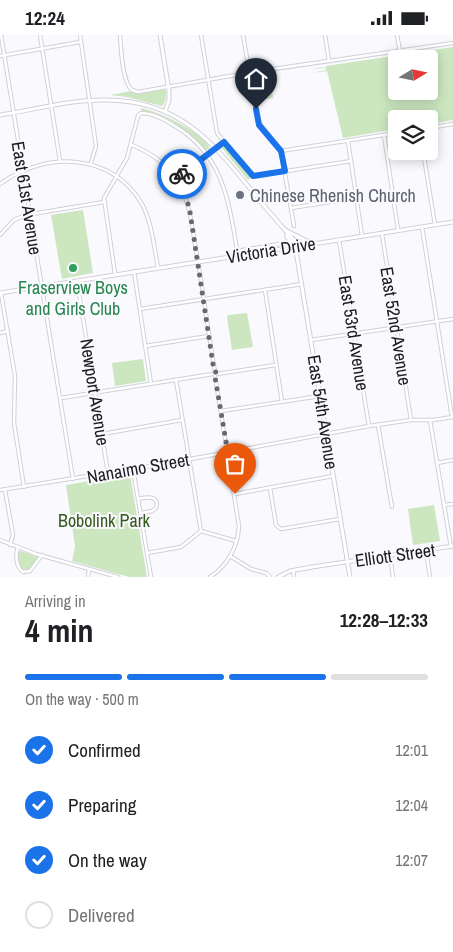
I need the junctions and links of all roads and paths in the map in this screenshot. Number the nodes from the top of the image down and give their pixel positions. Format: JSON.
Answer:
{"nodes":[{"id":1,"x":1,"y":35,"type":"edge"},
{"id":2,"x":40,"y":35,"type":"edge"},
{"id":3,"x":80,"y":35,"type":"edge"},
{"id":4,"x":120,"y":35,"type":"edge"},
{"id":5,"x":160,"y":35,"type":"edge"},
{"id":6,"x":200,"y":35,"type":"edge"},
{"id":7,"x":243,"y":35,"type":"edge"},
{"id":8,"x":325,"y":35,"type":"edge"},
{"id":9,"x":397,"y":35,"type":"edge"},
{"id":10,"x":80,"y":41,"type":"junction"},
{"id":11,"x":453,"y":43,"type":"edge"},
{"id":12,"x":42,"y":49,"type":"junction"},
{"id":13,"x":400,"y":50,"type":"edge"},
{"id":14,"x":407,"y":50,"type":"edge"},
{"id":15,"x":388,"y":53,"type":"edge"},
{"id":16,"x":5,"y":55,"type":"junction"},
{"id":17,"x":0,"y":56,"type":"edge"},
{"id":18,"x":329,"y":61,"type":"junction"},
{"id":19,"x":250,"y":73,"type":"junction"},
{"id":20,"x":208,"y":80,"type":"junction"},
{"id":21,"x":168,"y":87,"type":"junction"},
{"id":22,"x":89,"y":100,"type":"junction"},
{"id":23,"x":51,"y":107,"type":"junction"},
{"id":24,"x":165,"y":112,"type":"junction"},
{"id":25,"x":14,"y":113,"type":"junction"},
{"id":26,"x":0,"y":115,"type":"edge"},
{"id":27,"x":453,"y":124,"type":"edge"},
{"id":28,"x":438,"y":126,"type":"edge"},
{"id":29,"x":388,"y":134,"type":"edge"},
{"id":30,"x":384,"y":135,"type":"junction"},
{"id":31,"x":348,"y":141,"type":"junction"},
{"id":32,"x":224,"y":142,"type":"junction"},
{"id":33,"x":132,"y":145,"type":"junction"},
{"id":34,"x":216,"y":148,"type":"junction"},
{"id":35,"x":281,"y":151,"type":"junction"},
{"id":36,"x":207,"y":155,"type":"junction"},
{"id":37,"x":424,"y":160,"type":"edge"},
{"id":38,"x":60,"y":161,"type":"junction"},
{"id":39,"x":351,"y":161,"type":"junction"},
{"id":40,"x":91,"y":163,"type":"junction"},
{"id":41,"x":23,"y":170,"type":"junction"},
{"id":42,"x":285,"y":171,"type":"junction"},
{"id":43,"x":117,"y":176,"type":"junction"},
{"id":44,"x":176,"y":178,"type":"junction"},
{"id":45,"x":0,"y":184,"type":"edge"},
{"id":46,"x":356,"y":198,"type":"junction"},
{"id":47,"x":104,"y":202,"type":"junction"},
{"id":48,"x":290,"y":208,"type":"junction"},
{"id":49,"x":30,"y":215,"type":"junction"},
{"id":50,"x":453,"y":222,"type":"edge"},
{"id":51,"x":435,"y":225,"type":"junction"},
{"id":52,"x":294,"y":226,"type":"dead end"},
{"id":53,"x":422,"y":227,"type":"junction"},
{"id":54,"x":284,"y":229,"type":"junction"},
{"id":55,"x":398,"y":230,"type":"junction"},
{"id":56,"x":382,"y":233,"type":"junction"},
{"id":57,"x":0,"y":235,"type":"edge"},
{"id":58,"x":287,"y":236,"type":"junction"},
{"id":59,"x":362,"y":236,"type":"junction"},
{"id":60,"x":339,"y":239,"type":"junction"},
{"id":61,"x":311,"y":243,"type":"junction"},
{"id":62,"x":279,"y":244,"type":"dead end"},
{"id":63,"x":295,"y":246,"type":"junction"},
{"id":64,"x":285,"y":248,"type":"junction"},
{"id":65,"x":263,"y":249,"type":"junction"},
{"id":66,"x":238,"y":253,"type":"junction"},
{"id":67,"x":198,"y":261,"type":"junction"},
{"id":68,"x":158,"y":268,"type":"junction"},
{"id":69,"x":134,"y":271,"type":"junction"},
{"id":70,"x":114,"y":274,"type":"junction"},
{"id":71,"x":76,"y":281,"type":"junction"},
{"id":72,"x":302,"y":284,"type":"junction"},
{"id":73,"x":42,"y":286,"type":"junction"},
{"id":74,"x":265,"y":290,"type":"junction"},
{"id":75,"x":1,"y":293,"type":"edge"},
{"id":76,"x":204,"y":299,"type":"junction"},
{"id":77,"x":140,"y":309,"type":"junction"},
{"id":78,"x":453,"y":319,"type":"edge"},
{"id":79,"x":436,"y":321,"type":"junction"},
{"id":80,"x":397,"y":327,"type":"junction"},
{"id":81,"x":8,"y":331,"type":"junction"},
{"id":82,"x":0,"y":333,"type":"edge"},
{"id":83,"x":354,"y":334,"type":"junction"},
{"id":84,"x":209,"y":337,"type":"junction"},
{"id":85,"x":311,"y":340,"type":"junction"},
{"id":86,"x":146,"y":346,"type":"junction"},
{"id":87,"x":276,"y":365,"type":"junction"},
{"id":88,"x":215,"y":374,"type":"junction"},
{"id":89,"x":176,"y":380,"type":"junction"},
{"id":90,"x":151,"y":384,"type":"junction"},
{"id":91,"x":95,"y":393,"type":"junction"},
{"id":92,"x":320,"y":396,"type":"junction"},
{"id":93,"x":60,"y":398,"type":"junction"},
{"id":94,"x":282,"y":402,"type":"junction"},
{"id":95,"x":221,"y":411,"type":"junction"},
{"id":96,"x":452,"y":417,"type":"edge"},
{"id":97,"x":182,"y":420,"type":"junction"},
{"id":98,"x":411,"y":420,"type":"junction"},
{"id":99,"x":430,"y":420,"type":"junction"},
{"id":100,"x":378,"y":425,"type":"junction"},
{"id":101,"x":369,"y":426,"type":"junction"},
{"id":102,"x":102,"y":434,"type":"junction"},
{"id":103,"x":326,"y":434,"type":"junction"},
{"id":104,"x":227,"y":452,"type":"junction"},
{"id":105,"x":189,"y":459,"type":"junction"},
{"id":106,"x":453,"y":461,"type":"edge"},
{"id":107,"x":437,"y":463,"type":"junction"},
{"id":108,"x":133,"y":469,"type":"junction"},
{"id":109,"x":108,"y":473,"type":"junction"},
{"id":110,"x":333,"y":476,"type":"junction"},
{"id":111,"x":74,"y":479,"type":"junction"},
{"id":112,"x":24,"y":487,"type":"junction"},
{"id":113,"x":270,"y":488,"type":"junction"},
{"id":114,"x":5,"y":489,"type":"junction"},
{"id":115,"x":0,"y":490,"type":"edge"},
{"id":116,"x":235,"y":494,"type":"junction"},
{"id":117,"x":138,"y":499,"type":"junction"},
{"id":118,"x":453,"y":504,"type":"edge"},
{"id":119,"x":444,"y":505,"type":"junction"},
{"id":120,"x":392,"y":507,"type":"dead end"},
{"id":121,"x":140,"y":513,"type":"junction"},
{"id":122,"x":340,"y":519,"type":"junction"},
{"id":123,"x":201,"y":531,"type":"junction"},
{"id":124,"x":0,"y":541,"type":"edge"},
{"id":125,"x":236,"y":541,"type":"junction"},
{"id":126,"x":10,"y":545,"type":"junction"},
{"id":127,"x":452,"y":547,"type":"edge"},
{"id":128,"x":18,"y":548,"type":"junction"},
{"id":129,"x":426,"y":551,"type":"junction"},
{"id":130,"x":147,"y":553,"type":"junction"},
{"id":131,"x":42,"y":555,"type":"junction"},
{"id":132,"x":230,"y":556,"type":"junction"},
{"id":133,"x":390,"y":556,"type":"junction"},
{"id":134,"x":348,"y":562,"type":"junction"},
{"id":135,"x":89,"y":569,"type":"junction"},
{"id":136,"x":293,"y":571,"type":"junction"},
{"id":137,"x":88,"y":577,"type":"edge"},
{"id":138,"x":118,"y":577,"type":"edge"},
{"id":139,"x":151,"y":577,"type":"edge"},
{"id":140,"x":210,"y":577,"type":"edge"},
{"id":141,"x":270,"y":577,"type":"edge"},
{"id":142,"x":278,"y":577,"type":"edge"},
{"id":143,"x":294,"y":577,"type":"edge"},
{"id":144,"x":350,"y":577,"type":"edge"},
{"id":145,"x":393,"y":577,"type":"edge"},
{"id":146,"x":430,"y":577,"type":"edge"}],
"edges":[{"from":1,"to":16,"type":"street","name":"East 61st Avenue"},
{"from":2,"to":12,"type":"street"},
{"from":3,"to":10,"type":"street"},
{"from":4,"to":21,"type":"street"},
{"from":5,"to":21,"type":"street"},
{"from":6,"to":20,"type":"street"},
{"from":7,"to":19,"type":"street"},
{"from":8,"to":18,"type":"street"},
{"from":9,"to":13,"type":"street"},
{"from":10,"to":12,"type":"street"},
{"from":10,"to":22,"type":"street"},
{"from":11,"to":14,"type":"street"},
{"from":12,"to":16,"type":"street"},
{"from":12,"to":23,"type":"street"},
{"from":15,"to":18,"type":"street"},
{"from":16,"to":17,"type":"street"},
{"from":16,"to":25,"type":"street","name":"East 61st Avenue"},
{"from":18,"to":19,"type":"street"},
{"from":19,"to":20,"type":"street"},
{"from":19,"to":35,"type":"street"},
{"from":20,"to":21,"type":"street"},
{"from":20,"to":32,"type":"street"},
{"from":21,"to":24,"type":"street"},
{"from":22,"to":23,"type":"street"},
{"from":22,"to":24,"type":"street"},
{"from":22,"to":40,"type":"street"},
{"from":23,"to":25,"type":"street"},
{"from":23,"to":38,"type":"street"},
{"from":24,"to":34,"type":"street"},
{"from":25,"to":26,"type":"street"},
{"from":25,"to":41,"type":"street","name":"East 61st Avenue"},
{"from":27,"to":28,"type":"street"},
{"from":29,"to":30,"type":"street"},
{"from":30,"to":31,"type":"street"},
{"from":30,"to":55,"type":"street"},
{"from":31,"to":35,"type":"street"},
{"from":31,"to":39,"type":"street"},
{"from":32,"to":34,"type":"street"},
{"from":32,"to":42,"type":"street"},
{"from":33,"to":36,"type":"street"},
{"from":33,"to":43,"type":"street"},
{"from":33,"to":44,"type":"street"},
{"from":34,"to":36,"type":"street"},
{"from":34,"to":54,"type":"street"},
{"from":35,"to":42,"type":"street"},
{"from":36,"to":44,"type":"street"},
{"from":36,"to":66,"type":"street"},
{"from":37,"to":51,"type":"street"},
{"from":38,"to":40,"type":"street"},
{"from":38,"to":41,"type":"street"},
{"from":39,"to":42,"type":"street"},
{"from":39,"to":46,"type":"street"},
{"from":40,"to":43,"type":"street"},
{"from":41,"to":45,"type":"street"},
{"from":41,"to":49,"type":"street","name":"East 61st Avenue"},
{"from":42,"to":48,"type":"street"},
{"from":43,"to":47,"type":"street"},
{"from":43,"to":68,"type":"street"},
{"from":44,"to":67,"type":"street"},
{"from":46,"to":48,"type":"street"},
{"from":46,"to":59,"type":"street"},
{"from":47,"to":49,"type":"street"},
{"from":47,"to":70,"type":"street"},
{"from":48,"to":52,"type":"street"},
{"from":49,"to":57,"type":"street"},
{"from":49,"to":73,"type":"street","name":"East 61st Avenue"},
{"from":50,"to":51,"type":"street","name":"Victoria Drive"},
{"from":51,"to":53,"type":"street","name":"Victoria Drive"},
{"from":53,"to":55,"type":"street","name":"Victoria Drive"},
{"from":53,"to":79,"type":"street"},
{"from":54,"to":58,"type":"street"},
{"from":54,"to":61,"type":"street"},
{"from":55,"to":56,"type":"street","name":"Victoria Drive"},
{"from":56,"to":59,"type":"street","name":"Victoria Drive"},
{"from":56,"to":80,"type":"street","name":"East 52nd Avenue"},
{"from":58,"to":63,"type":"street"},
{"from":58,"to":64,"type":"street"},
{"from":59,"to":60,"type":"street","name":"Victoria Drive"},
{"from":60,"to":61,"type":"street","name":"Victoria Drive"},
{"from":60,"to":83,"type":"street","name":"East 53rd Avenue"},
{"from":61,"to":63,"type":"street","name":"Victoria Drive"},
{"from":62,"to":65,"type":"street"},
{"from":63,"to":64,"type":"street","name":"Victoria Drive"},
{"from":63,"to":72,"type":"street","name":"East 54th Avenue"},
{"from":64,"to":65,"type":"street","name":"Victoria Drive"},
{"from":65,"to":66,"type":"street","name":"Victoria Drive"},
{"from":66,"to":67,"type":"street","name":"Victoria Drive"},
{"from":67,"to":68,"type":"street","name":"Victoria Drive"},
{"from":67,"to":76,"type":"street"},
{"from":68,"to":69,"type":"street","name":"Victoria Drive"},
{"from":69,"to":70,"type":"street","name":"Victoria Drive"},
{"from":69,"to":77,"type":"street"},
{"from":70,"to":71,"type":"street","name":"Victoria Drive"},
{"from":71,"to":73,"type":"street","name":"Victoria Drive"},
{"from":71,"to":91,"type":"street","name":"Newport Avenue"},
{"from":72,"to":74,"type":"street"},
{"from":72,"to":85,"type":"street","name":"East 54th Avenue"},
{"from":73,"to":75,"type":"street","name":"Victoria Drive"},
{"from":73,"to":93,"type":"street","name":"East 61st Avenue"},
{"from":74,"to":76,"type":"street"},
{"from":74,"to":87,"type":"street"},
{"from":75,"to":81,"type":"street"},
{"from":76,"to":77,"type":"street"},
{"from":76,"to":84,"type":"street"},
{"from":77,"to":86,"type":"street"},
{"from":78,"to":79,"type":"street"},
{"from":79,"to":80,"type":"street"},
{"from":79,"to":96,"type":"street"},
{"from":80,"to":83,"type":"street"},
{"from":80,"to":98,"type":"street","name":"East 52nd Avenue"},
{"from":81,"to":82,"type":"street"},
{"from":81,"to":112,"type":"street"},
{"from":83,"to":85,"type":"street"},
{"from":83,"to":101,"type":"street","name":"East 53rd Avenue"},
{"from":84,"to":86,"type":"street"},
{"from":84,"to":88,"type":"street"},
{"from":85,"to":92,"type":"street","name":"East 54th Avenue"},
{"from":86,"to":90,"type":"street"},
{"from":87,"to":88,"type":"street"},
{"from":87,"to":94,"type":"street"},
{"from":88,"to":89,"type":"street"},
{"from":88,"to":95,"type":"street"},
{"from":89,"to":90,"type":"street"},
{"from":89,"to":97,"type":"street"},
{"from":90,"to":91,"type":"street"},
{"from":91,"to":93,"type":"street"},
{"from":91,"to":102,"type":"street","name":"Newport Avenue"},
{"from":92,"to":94,"type":"street"},
{"from":92,"to":103,"type":"street","name":"East 54th Avenue"},
{"from":93,"to":111,"type":"street","name":"East 61st Avenue"},
{"from":94,"to":95,"type":"street"},
{"from":95,"to":104,"type":"street"},
{"from":96,"to":99,"type":"street","name":"Nanaimo Street"},
{"from":97,"to":102,"type":"street"},
{"from":97,"to":105,"type":"street"},
{"from":98,"to":99,"type":"street","name":"Nanaimo Street"},
{"from":98,"to":100,"type":"street","name":"Nanaimo Street"},
{"from":99,"to":107,"type":"street"},
{"from":100,"to":101,"type":"street","name":"Nanaimo Street"},
{"from":100,"to":120,"type":"street"},
{"from":101,"to":103,"type":"street","name":"Nanaimo Street"},
{"from":102,"to":109,"type":"street","name":"Newport Avenue"},
{"from":103,"to":104,"type":"street","name":"Nanaimo Street"},
{"from":103,"to":110,"type":"street","name":"East 54th Avenue"},
{"from":104,"to":105,"type":"street","name":"Nanaimo Street"},
{"from":104,"to":116,"type":"street"},
{"from":105,"to":108,"type":"street","name":"Nanaimo Street"},
{"from":105,"to":123,"type":"street"},
{"from":106,"to":107,"type":"street"},
{"from":107,"to":119,"type":"street"},
{"from":108,"to":109,"type":"street","name":"Nanaimo Street"},
{"from":108,"to":117,"type":"street"},
{"from":109,"to":111,"type":"street","name":"Nanaimo Street"},
{"from":110,"to":113,"type":"street"},
{"from":110,"to":122,"type":"street","name":"East 54th Avenue"},
{"from":111,"to":112,"type":"street","name":"Nanaimo Street"},
{"from":112,"to":114,"type":"street","name":"Nanaimo Street"},
{"from":113,"to":116,"type":"street"},
{"from":113,"to":122,"type":"street"},
{"from":114,"to":115,"type":"street","name":"Nanaimo Street"},
{"from":114,"to":126,"type":"street"},
{"from":116,"to":125,"type":"street"},
{"from":117,"to":121,"type":"street"},
{"from":117,"to":121,"type":"street"},
{"from":118,"to":119,"type":"street"},
{"from":119,"to":127,"type":"street"},
{"from":121,"to":130,"type":"street"},
{"from":122,"to":134,"type":"street","name":"East 54th Avenue"},
{"from":123,"to":125,"type":"street"},
{"from":123,"to":130,"type":"street"},
{"from":124,"to":126,"type":"street"},
{"from":125,"to":132,"type":"street"},
{"from":126,"to":128,"type":"street"},
{"from":127,"to":129,"type":"street","name":"Elliott Street"},
{"from":128,"to":131,"type":"street"},
{"from":128,"to":131,"type":"street"},
{"from":129,"to":133,"type":"street","name":"Elliott Street"},
{"from":129,"to":146,"type":"street"},
{"from":130,"to":139,"type":"street"},
{"from":131,"to":135,"type":"street"},
{"from":132,"to":140,"type":"street"},
{"from":132,"to":141,"type":"street"},
{"from":133,"to":134,"type":"street","name":"Elliott Street"},
{"from":133,"to":145,"type":"street"},
{"from":134,"to":136,"type":"street","name":"Elliott Street"},
{"from":134,"to":144,"type":"street","name":"East 54th Avenue"},
{"from":135,"to":137,"type":"street"},
{"from":135,"to":138,"type":"street"},
{"from":136,"to":142,"type":"street","name":"Elliott Street"},
{"from":136,"to":143,"type":"street"}]}
